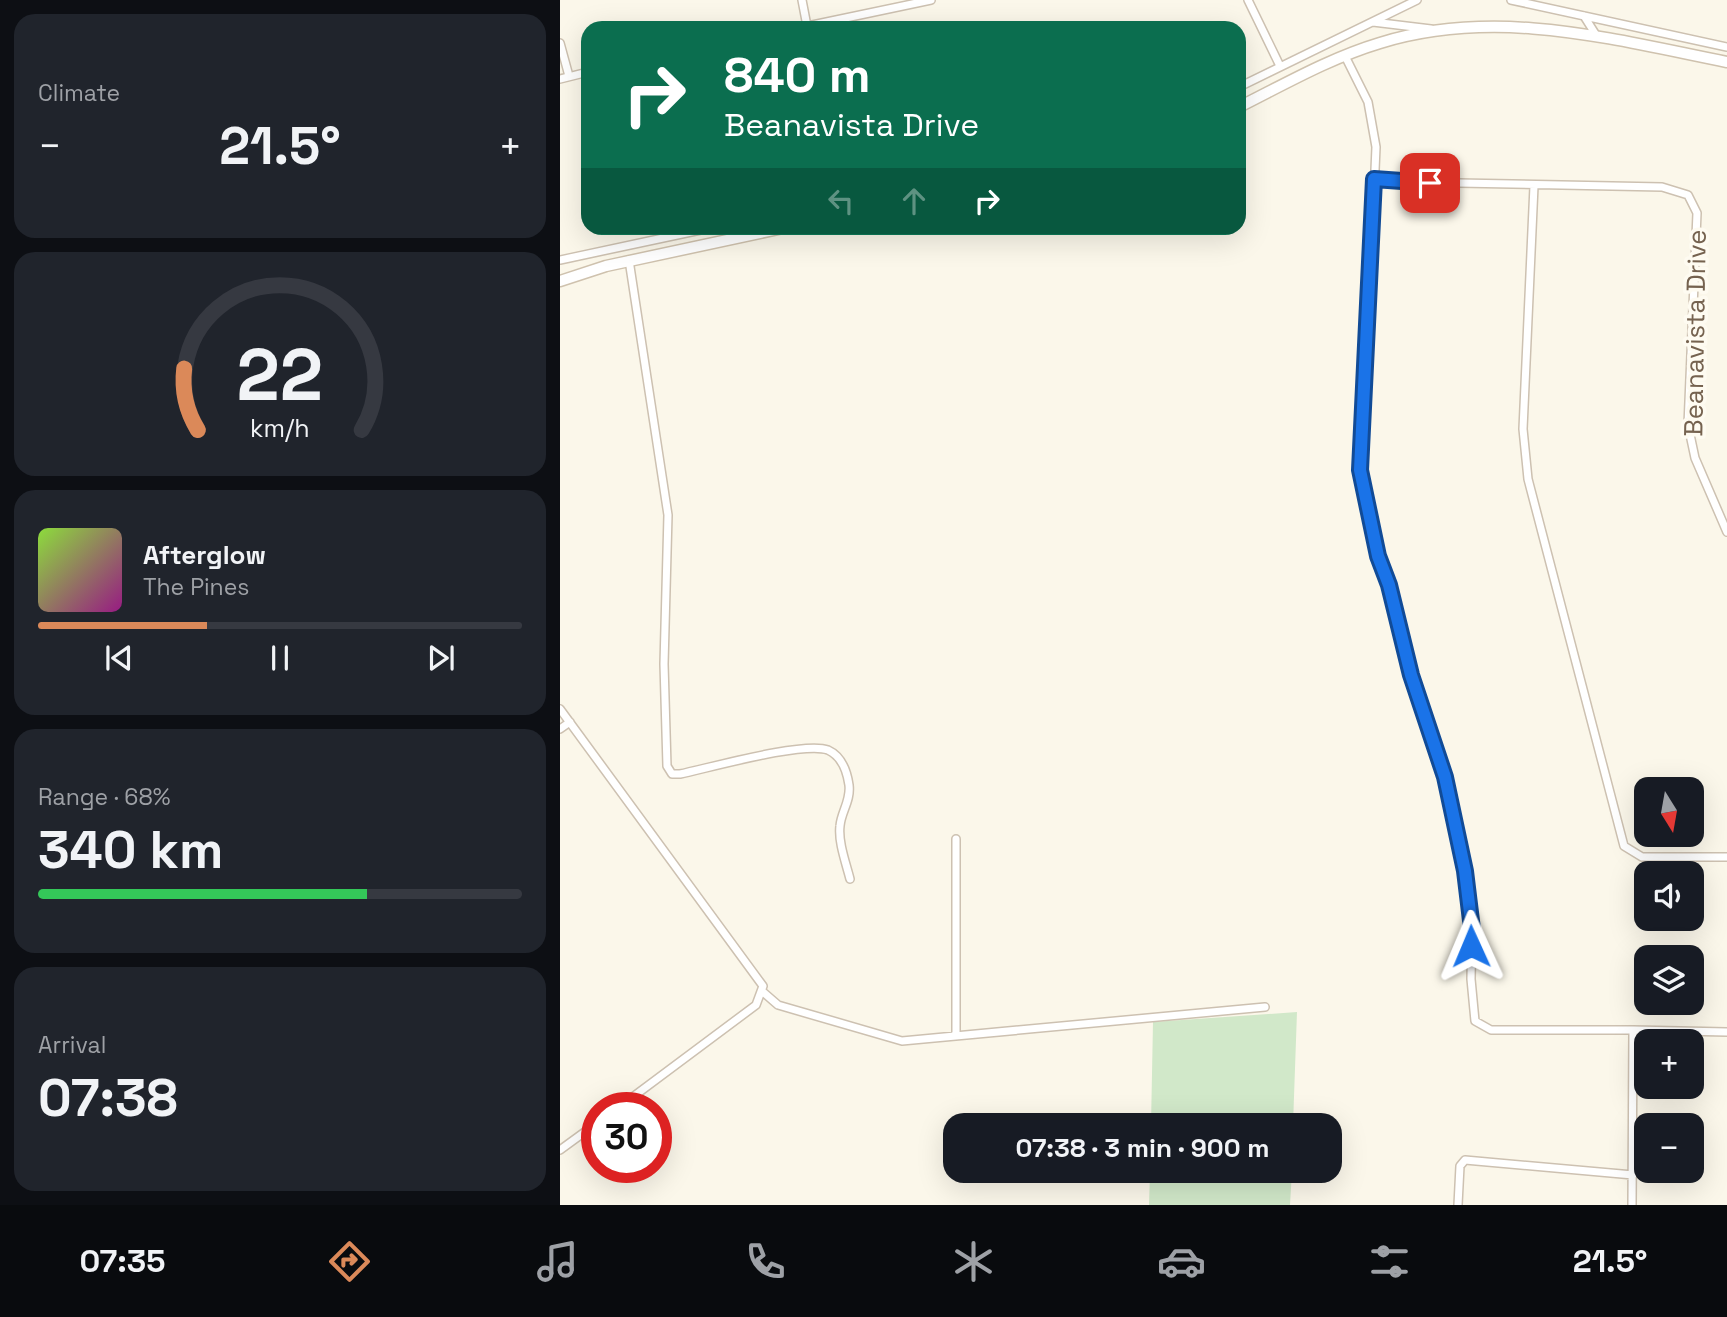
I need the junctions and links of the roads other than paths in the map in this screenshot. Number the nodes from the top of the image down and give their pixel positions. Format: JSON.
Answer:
{"nodes":[{"id":1,"x":802,"y":0,"type":"edge"},
{"id":2,"x":931,"y":0,"type":"edge"},
{"id":3,"x":1248,"y":0,"type":"edge"},
{"id":4,"x":1418,"y":0,"type":"edge"},
{"id":5,"x":1511,"y":0,"type":"edge"},
{"id":6,"x":1584,"y":16,"type":"junction"},
{"id":7,"x":806,"y":21,"type":"edge"},
{"id":8,"x":831,"y":21,"type":"edge"},
{"id":9,"x":1372,"y":22,"type":"junction"},
{"id":10,"x":1435,"y":30,"type":"junction"},
{"id":11,"x":1596,"y":35,"type":"junction"},
{"id":12,"x":560,"y":43,"type":"edge"},
{"id":13,"x":1727,"y":47,"type":"edge"},
{"id":14,"x":1318,"y":49,"type":"junction"},
{"id":15,"x":1345,"y":56,"type":"junction"},
{"id":16,"x":1727,"y":62,"type":"edge"},
{"id":17,"x":1325,"y":64,"type":"junction"},
{"id":18,"x":1280,"y":66,"type":"junction"},
{"id":19,"x":581,"y":73,"type":"edge"},
{"id":20,"x":569,"y":76,"type":"junction"},
{"id":21,"x":560,"y":79,"type":"edge"},
{"id":22,"x":1246,"y":83,"type":"edge"},
{"id":23,"x":1246,"y":104,"type":"edge"},
{"id":24,"x":1374,"y":179,"type":"junction"},
{"id":25,"x":1534,"y":186,"type":"junction"},
{"id":26,"x":677,"y":235,"type":"edge"},
{"id":27,"x":749,"y":235,"type":"edge"},
{"id":28,"x":560,"y":260,"type":"edge"},
{"id":29,"x":629,"y":260,"type":"junction"},
{"id":30,"x":560,"y":281,"type":"edge"},
{"id":31,"x":1727,"y":532,"type":"edge"},
{"id":32,"x":560,"y":709,"type":"edge"},
{"id":33,"x":570,"y":722,"type":"junction"},
{"id":34,"x":560,"y":729,"type":"edge"},
{"id":35,"x":956,"y":839,"type":"dead end"},
{"id":36,"x":1727,"y":857,"type":"edge"},
{"id":37,"x":850,"y":879,"type":"dead end"},
{"id":38,"x":763,"y":992,"type":"junction"},
{"id":39,"x":1265,"y":1007,"type":"dead end"},
{"id":40,"x":1633,"y":1030,"type":"junction"},
{"id":41,"x":1727,"y":1032,"type":"edge"},
{"id":42,"x":956,"y":1036,"type":"junction"},
{"id":43,"x":639,"y":1092,"type":"edge"},
{"id":44,"x":581,"y":1135,"type":"edge"},
{"id":45,"x":560,"y":1150,"type":"edge"},
{"id":46,"x":1633,"y":1175,"type":"junction"},
{"id":47,"x":1458,"y":1205,"type":"edge"},
{"id":48,"x":1632,"y":1205,"type":"edge"}],
"edges":[{"from":1,"to":7,"type":"street"},
{"from":2,"to":8,"type":"street"},
{"from":3,"to":18,"type":"street"},
{"from":4,"to":9,"type":"street"},
{"from":5,"to":6,"type":"street"},
{"from":6,"to":11,"type":"street"},
{"from":6,"to":13,"type":"street"},
{"from":9,"to":10,"type":"street"},
{"from":9,"to":14,"type":"street"},
{"from":10,"to":11,"type":"main road"},
{"from":10,"to":15,"type":"main road"},
{"from":11,"to":16,"type":"main road"},
{"from":12,"to":20,"type":"street"},
{"from":14,"to":17,"type":"street"},
{"from":14,"to":18,"type":"street"},
{"from":15,"to":17,"type":"main road"},
{"from":15,"to":24,"type":"street"},
{"from":17,"to":23,"type":"main road"},
{"from":18,"to":22,"type":"street"},
{"from":19,"to":20,"type":"street"},
{"from":20,"to":21,"type":"street"},
{"from":24,"to":25,"type":"street","name":"Beanavista Drive"},
{"from":24,"to":40,"type":"street"},
{"from":25,"to":31,"type":"street","name":"Beanavista Drive"},
{"from":25,"to":36,"type":"street"},
{"from":26,"to":28,"type":"street"},
{"from":27,"to":29,"type":"main road"},
{"from":29,"to":30,"type":"main road"},
{"from":29,"to":37,"type":"street"},
{"from":32,"to":33,"type":"street"},
{"from":33,"to":34,"type":"street"},
{"from":33,"to":38,"type":"street"},
{"from":35,"to":42,"type":"street"},
{"from":38,"to":42,"type":"street"},
{"from":38,"to":43,"type":"street"},
{"from":39,"to":42,"type":"street"},
{"from":40,"to":41,"type":"street"},
{"from":40,"to":46,"type":"street"},
{"from":44,"to":45,"type":"street"},
{"from":46,"to":47,"type":"street"},
{"from":46,"to":48,"type":"street"}]}
